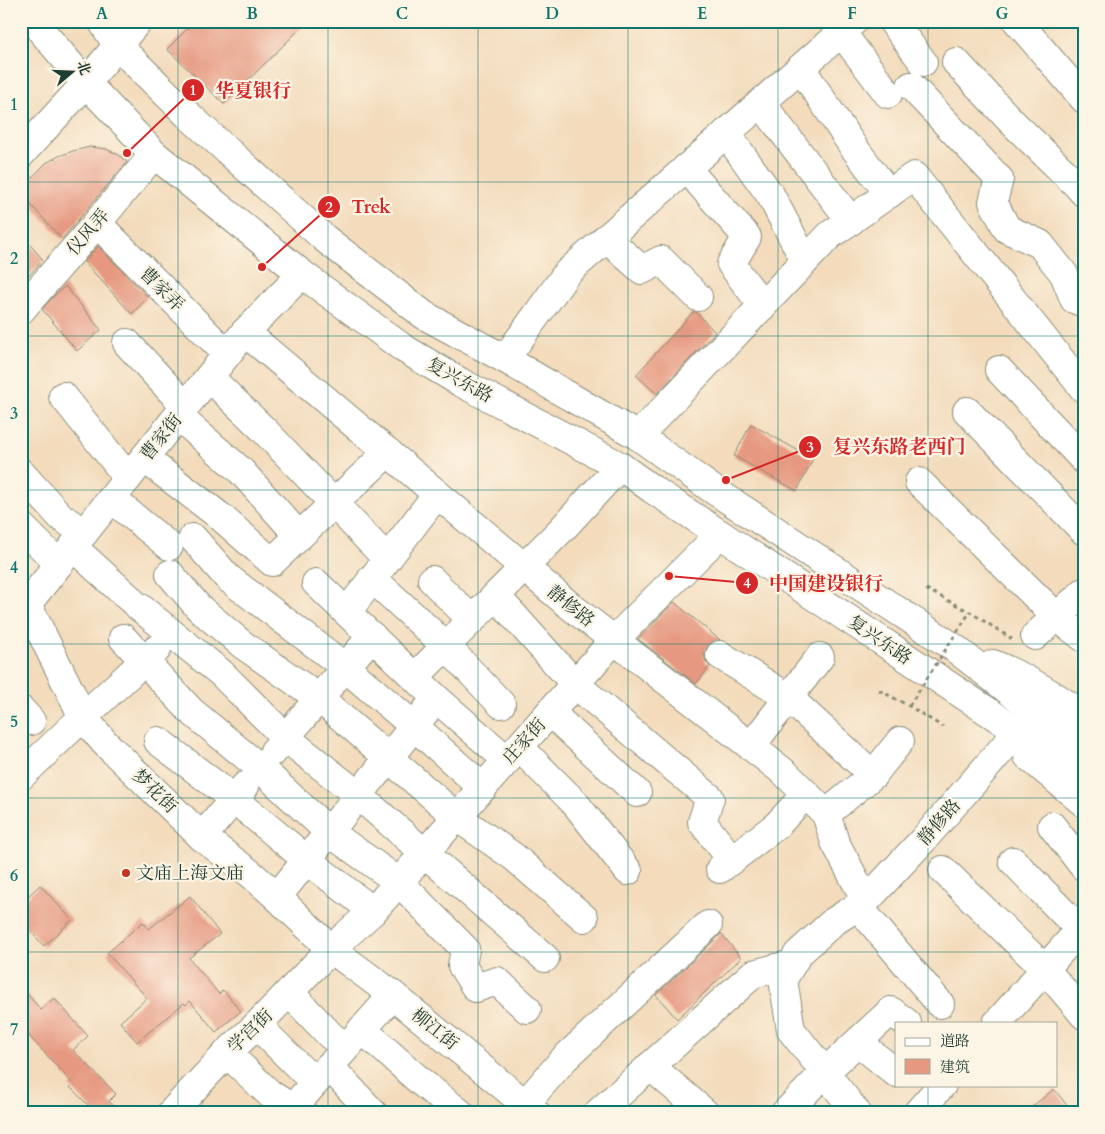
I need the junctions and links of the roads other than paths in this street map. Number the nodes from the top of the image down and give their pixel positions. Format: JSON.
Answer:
{"nodes":[{"id":1,"x":33,"y":21,"type":"edge"},
{"id":2,"x":102,"y":21,"type":"edge"},
{"id":3,"x":138,"y":21,"type":"edge"},
{"id":4,"x":892,"y":21,"type":"edge"},
{"id":5,"x":1018,"y":21,"type":"edge"},
{"id":6,"x":848,"y":27,"type":"edge"},
{"id":7,"x":117,"y":45,"type":"junction"},
{"id":8,"x":956,"y":62,"type":"dead end"},
{"id":9,"x":801,"y":68,"type":"junction"},
{"id":10,"x":907,"y":81,"type":"junction"},
{"id":11,"x":86,"y":83,"type":"junction"},
{"id":12,"x":1084,"y":99,"type":"edge"},
{"id":13,"x":761,"y":103,"type":"junction"},
{"id":14,"x":726,"y":133,"type":"junction"},
{"id":15,"x":21,"y":154,"type":"edge"},
{"id":16,"x":154,"y":154,"type":"junction"},
{"id":17,"x":686,"y":168,"type":"junction"},
{"id":18,"x":1084,"y":193,"type":"edge"},
{"id":19,"x":889,"y":194,"type":"junction"},
{"id":20,"x":851,"y":221,"type":"junction"},
{"id":21,"x":97,"y":223,"type":"junction"},
{"id":22,"x":606,"y":238,"type":"junction"},
{"id":23,"x":805,"y":261,"type":"junction"},
{"id":24,"x":302,"y":274,"type":"junction"},
{"id":25,"x":698,"y":297,"type":"dead end"},
{"id":26,"x":1084,"y":303,"type":"edge"},
{"id":27,"x":763,"y":306,"type":"junction"},
{"id":28,"x":21,"y":310,"type":"edge"},
{"id":29,"x":245,"y":332,"type":"junction"},
{"id":30,"x":127,"y":343,"type":"dead end"},
{"id":31,"x":227,"y":354,"type":"junction"},
{"id":32,"x":505,"y":359,"type":"junction"},
{"id":33,"x":999,"y":370,"type":"dead end"},
{"id":34,"x":209,"y":377,"type":"junction"},
{"id":35,"x":1084,"y":389,"type":"edge"},
{"id":36,"x":63,"y":396,"type":"dead end"},
{"id":37,"x":181,"y":411,"type":"junction"},
{"id":38,"x":967,"y":411,"type":"dead end"},
{"id":39,"x":638,"y":436,"type":"junction"},
{"id":40,"x":388,"y":452,"type":"junction"},
{"id":41,"x":1084,"y":460,"type":"edge"},
{"id":42,"x":620,"y":466,"type":"junction"},
{"id":43,"x":21,"y":473,"type":"edge"},
{"id":44,"x":128,"y":478,"type":"junction"},
{"id":45,"x":919,"y":482,"type":"dead end"},
{"id":46,"x":437,"y":494,"type":"junction"},
{"id":47,"x":333,"y":504,"type":"junction"},
{"id":48,"x":21,"y":526,"type":"edge"},
{"id":49,"x":1084,"y":531,"type":"edge"},
{"id":50,"x":720,"y":534,"type":"junction"},
{"id":51,"x":299,"y":536,"type":"junction"},
{"id":52,"x":72,"y":548,"type":"junction"},
{"id":53,"x":524,"y":567,"type":"junction"},
{"id":54,"x":380,"y":568,"type":"junction"},
{"id":55,"x":233,"y":572,"type":"junction"},
{"id":56,"x":170,"y":574,"type":"dead end"},
{"id":57,"x":432,"y":580,"type":"dead end"},
{"id":58,"x":316,"y":583,"type":"dead end"},
{"id":59,"x":1084,"y":592,"type":"edge"},
{"id":60,"x":496,"y":596,"type":"junction"},
{"id":61,"x":24,"y":602,"type":"edge"},
{"id":62,"x":199,"y":608,"type":"junction"},
{"id":63,"x":347,"y":612,"type":"junction"},
{"id":64,"x":1057,"y":617,"type":"junction"},
{"id":65,"x":472,"y":620,"type":"junction"},
{"id":66,"x":174,"y":634,"type":"junction"},
{"id":67,"x":372,"y":636,"type":"junction"},
{"id":68,"x":1035,"y":636,"type":"dead end"},
{"id":69,"x":123,"y":638,"type":"dead end"},
{"id":70,"x":1084,"y":638,"type":"edge"},
{"id":71,"x":614,"y":640,"type":"junction"},
{"id":72,"x":446,"y":646,"type":"junction"},
{"id":73,"x":953,"y":648,"type":"junction"},
{"id":74,"x":720,"y":655,"type":"dead end"},
{"id":75,"x":820,"y":657,"type":"dead end"},
{"id":76,"x":144,"y":660,"type":"junction"},
{"id":77,"x":345,"y":667,"type":"junction"},
{"id":78,"x":415,"y":677,"type":"junction"},
{"id":79,"x":935,"y":677,"type":"junction"},
{"id":80,"x":575,"y":684,"type":"junction"},
{"id":81,"x":319,"y":698,"type":"junction"},
{"id":82,"x":436,"y":698,"type":"junction"},
{"id":83,"x":789,"y":698,"type":"junction"},
{"id":84,"x":501,"y":704,"type":"dead end"},
{"id":85,"x":1078,"y":711,"type":"edge"},
{"id":86,"x":550,"y":712,"type":"junction"},
{"id":87,"x":82,"y":717,"type":"junction"},
{"id":88,"x":414,"y":726,"type":"junction"},
{"id":89,"x":286,"y":738,"type":"junction"},
{"id":90,"x":1010,"y":740,"type":"junction"},
{"id":91,"x":158,"y":741,"type":"dead end"},
{"id":92,"x":900,"y":741,"type":"dead end"},
{"id":93,"x":751,"y":746,"type":"junction"},
{"id":94,"x":1084,"y":746,"type":"edge"},
{"id":95,"x":513,"y":754,"type":"junction"},
{"id":96,"x":388,"y":758,"type":"junction"},
{"id":97,"x":260,"y":768,"type":"junction"},
{"id":98,"x":872,"y":775,"type":"junction"},
{"id":99,"x":1084,"y":775,"type":"edge"},
{"id":100,"x":21,"y":776,"type":"edge"},
{"id":101,"x":483,"y":788,"type":"junction"},
{"id":102,"x":637,"y":793,"type":"dead end"},
{"id":103,"x":806,"y":794,"type":"junction"},
{"id":104,"x":358,"y":795,"type":"junction"},
{"id":105,"x":234,"y":799,"type":"junction"},
{"id":106,"x":1084,"y":803,"type":"edge"},
{"id":107,"x":826,"y":814,"type":"junction"},
{"id":108,"x":457,"y":817,"type":"junction"},
{"id":109,"x":1052,"y":826,"type":"dead end"},
{"id":110,"x":329,"y":832,"type":"junction"},
{"id":111,"x":202,"y":837,"type":"junction"},
{"id":112,"x":426,"y":852,"type":"junction"},
{"id":113,"x":307,"y":860,"type":"junction"},
{"id":114,"x":1013,"y":861,"type":"dead end"},
{"id":115,"x":1084,"y":867,"type":"edge"},
{"id":116,"x":943,"y":870,"type":"dead end"},
{"id":117,"x":628,"y":871,"type":"dead end"},
{"id":118,"x":399,"y":882,"type":"junction"},
{"id":119,"x":277,"y":897,"type":"junction"},
{"id":120,"x":862,"y":903,"type":"junction"},
{"id":121,"x":373,"y":912,"type":"junction"},
{"id":122,"x":584,"y":918,"type":"dead end"},
{"id":123,"x":708,"y":925,"type":"dead end"},
{"id":124,"x":1082,"y":930,"type":"edge"},
{"id":125,"x":331,"y":949,"type":"junction"},
{"id":126,"x":546,"y":958,"type":"dead end"},
{"id":127,"x":792,"y":964,"type":"junction"},
{"id":128,"x":1045,"y":969,"type":"junction"},
{"id":129,"x":289,"y":992,"type":"junction"},
{"id":130,"x":393,"y":995,"type":"junction"},
{"id":131,"x":940,"y":1004,"type":"dead end"},
{"id":132,"x":527,"y":1009,"type":"dead end"},
{"id":133,"x":1084,"y":1015,"type":"edge"},
{"id":134,"x":906,"y":1022,"type":"edge"},
{"id":135,"x":998,"y":1022,"type":"edge"},
{"id":136,"x":257,"y":1025,"type":"junction"},
{"id":137,"x":858,"y":1042,"type":"junction"},
{"id":138,"x":227,"y":1053,"type":"junction"},
{"id":139,"x":339,"y":1055,"type":"junction"},
{"id":140,"x":650,"y":1066,"type":"junction"},
{"id":141,"x":824,"y":1072,"type":"junction"},
{"id":142,"x":895,"y":1072,"type":"edge"},
{"id":143,"x":531,"y":1108,"type":"edge"},
{"id":144,"x":294,"y":1111,"type":"edge"},
{"id":145,"x":172,"y":1112,"type":"edge"},
{"id":146,"x":373,"y":1113,"type":"edge"},
{"id":147,"x":460,"y":1113,"type":"edge"},
{"id":148,"x":598,"y":1113,"type":"edge"},
{"id":149,"x":704,"y":1113,"type":"edge"},
{"id":150,"x":786,"y":1113,"type":"edge"},
{"id":151,"x":856,"y":1113,"type":"edge"}],
"edges":[{"from":1,"to":11,"type":"street","name":"复兴东路"},
{"from":2,"to":7,"type":"street","name":"复兴东路"},
{"from":3,"to":7,"type":"street"},
{"from":4,"to":10,"type":"street"},
{"from":5,"to":12,"type":"street"},
{"from":6,"to":9,"type":"street"},
{"from":6,"to":10,"type":"street"},
{"from":7,"to":11,"type":"street"},
{"from":7,"to":32,"type":"street","name":"复兴东路"},
{"from":8,"to":18,"type":"street"},
{"from":9,"to":13,"type":"street"},
{"from":9,"to":19,"type":"street"},
{"from":10,"to":26,"type":"street"},
{"from":11,"to":15,"type":"street"},
{"from":11,"to":16,"type":"street","name":"复兴东路"},
{"from":13,"to":14,"type":"street"},
{"from":13,"to":20,"type":"street"},
{"from":14,"to":17,"type":"street"},
{"from":14,"to":23,"type":"street"},
{"from":16,"to":21,"type":"street","name":"仪风弄"},
{"from":16,"to":24,"type":"street","name":"复兴东路"},
{"from":17,"to":22,"type":"street"},
{"from":17,"to":27,"type":"street"},
{"from":19,"to":20,"type":"street"},
{"from":19,"to":35,"type":"street"},
{"from":20,"to":23,"type":"street"},
{"from":21,"to":28,"type":"street","name":"仪风弄"},
{"from":21,"to":31,"type":"street","name":"曹家弄"},
{"from":22,"to":25,"type":"street"},
{"from":22,"to":32,"type":"street"},
{"from":23,"to":27,"type":"street"},
{"from":24,"to":29,"type":"street","name":"曹家街"},
{"from":24,"to":42,"type":"street","name":"复兴东路"},
{"from":27,"to":39,"type":"street"},
{"from":29,"to":31,"type":"street","name":"曹家街"},
{"from":29,"to":40,"type":"street","name":"静修路"},
{"from":30,"to":37,"type":"street"},
{"from":31,"to":34,"type":"street","name":"曹家街"},
{"from":32,"to":39,"type":"street","name":"复兴东路"},
{"from":33,"to":41,"type":"street"},
{"from":34,"to":37,"type":"street","name":"曹家街"},
{"from":34,"to":47,"type":"street"},
{"from":36,"to":44,"type":"street"},
{"from":37,"to":44,"type":"street","name":"曹家街"},
{"from":37,"to":51,"type":"street"},
{"from":38,"to":49,"type":"street"},
{"from":39,"to":73,"type":"street","name":"复兴东路"},
{"from":40,"to":46,"type":"street","name":"静修路"},
{"from":40,"to":47,"type":"street"},
{"from":42,"to":50,"type":"street","name":"复兴东路"},
{"from":42,"to":53,"type":"street"},
{"from":43,"to":52,"type":"street"},
{"from":44,"to":51,"type":"street"},
{"from":44,"to":52,"type":"street","name":"曹家街"},
{"from":44,"to":55,"type":"street"},
{"from":45,"to":64,"type":"street"},
{"from":46,"to":53,"type":"street","name":"静修路"},
{"from":46,"to":54,"type":"street"},
{"from":47,"to":51,"type":"street"},
{"from":47,"to":54,"type":"street"},
{"from":48,"to":52,"type":"street"},
{"from":50,"to":71,"type":"street","name":"庄家街"},
{"from":50,"to":79,"type":"street","name":"复兴东路"},
{"from":52,"to":61,"type":"street","name":"曹家街"},
{"from":52,"to":66,"type":"street"},
{"from":53,"to":60,"type":"street"},
{"from":53,"to":71,"type":"street","name":"静修路"},
{"from":54,"to":63,"type":"street"},
{"from":54,"to":72,"type":"street"},
{"from":55,"to":62,"type":"street"},
{"from":55,"to":77,"type":"street"},
{"from":56,"to":62,"type":"street"},
{"from":57,"to":65,"type":"street"},
{"from":58,"to":63,"type":"street"},
{"from":59,"to":64,"type":"street"},
{"from":60,"to":65,"type":"street"},
{"from":60,"to":80,"type":"street"},
{"from":61,"to":87,"type":"street","name":"梦花街"},
{"from":62,"to":66,"type":"street"},
{"from":62,"to":81,"type":"street"},
{"from":63,"to":67,"type":"street"},
{"from":64,"to":68,"type":"street"},
{"from":64,"to":70,"type":"street"},
{"from":65,"to":72,"type":"street"},
{"from":66,"to":76,"type":"street"},
{"from":66,"to":89,"type":"street"},
{"from":67,"to":77,"type":"street"},
{"from":67,"to":78,"type":"street"},
{"from":69,"to":76,"type":"street"},
{"from":71,"to":80,"type":"street","name":"庄家街"},
{"from":71,"to":93,"type":"street","name":"静修路"},
{"from":72,"to":78,"type":"street"},
{"from":72,"to":84,"type":"street"},
{"from":73,"to":85,"type":"street","name":"复兴东路"},
{"from":73,"to":94,"type":"street","name":"复兴东路"},
{"from":74,"to":83,"type":"street"},
{"from":75,"to":83,"type":"street"},
{"from":76,"to":87,"type":"street"},
{"from":76,"to":97,"type":"street"},
{"from":77,"to":81,"type":"street"},
{"from":77,"to":88,"type":"street"},
{"from":78,"to":82,"type":"street"},
{"from":79,"to":90,"type":"street","name":"复兴东路"},
{"from":79,"to":99,"type":"street","name":"复兴东路"},
{"from":80,"to":86,"type":"street","name":"庄家街"},
{"from":80,"to":103,"type":"street"},
{"from":81,"to":89,"type":"street"},
{"from":81,"to":96,"type":"street"},
{"from":82,"to":88,"type":"street"},
{"from":82,"to":95,"type":"street"},
{"from":83,"to":93,"type":"street"},
{"from":83,"to":98,"type":"street"},
{"from":86,"to":95,"type":"street","name":"庄家街"},
{"from":86,"to":102,"type":"street"},
{"from":87,"to":100,"type":"street"},
{"from":87,"to":111,"type":"street","name":"梦花街"},
{"from":88,"to":96,"type":"street"},
{"from":88,"to":101,"type":"street"},
{"from":89,"to":97,"type":"street"},
{"from":89,"to":104,"type":"street"},
{"from":90,"to":106,"type":"street","name":"复兴东路"},
{"from":90,"to":120,"type":"street","name":"静修路"},
{"from":91,"to":105,"type":"street"},
{"from":92,"to":98,"type":"street"},
{"from":93,"to":103,"type":"street","name":"静修路"},
{"from":95,"to":101,"type":"street","name":"庄家街"},
{"from":95,"to":117,"type":"street"},
{"from":96,"to":104,"type":"street"},
{"from":96,"to":108,"type":"street"},
{"from":97,"to":105,"type":"street"},
{"from":97,"to":110,"type":"street"},
{"from":98,"to":107,"type":"street"},
{"from":101,"to":108,"type":"street","name":"庄家街"},
{"from":103,"to":107,"type":"street","name":"静修路"},
{"from":104,"to":110,"type":"street"},
{"from":104,"to":112,"type":"street"},
{"from":105,"to":111,"type":"street"},
{"from":105,"to":113,"type":"street"},
{"from":107,"to":120,"type":"street","name":"静修路"},
{"from":108,"to":112,"type":"street","name":"庄家街"},
{"from":108,"to":122,"type":"street"},
{"from":109,"to":115,"type":"street"},
{"from":110,"to":113,"type":"street"},
{"from":110,"to":118,"type":"street"},
{"from":111,"to":119,"type":"street","name":"梦花街"},
{"from":112,"to":118,"type":"street","name":"庄家街"},
{"from":112,"to":126,"type":"street"},
{"from":113,"to":119,"type":"street"},
{"from":113,"to":121,"type":"street"},
{"from":114,"to":124,"type":"street"},
{"from":116,"to":128,"type":"street"},
{"from":118,"to":121,"type":"street","name":"庄家街"},
{"from":118,"to":132,"type":"street"},
{"from":119,"to":125,"type":"street","name":"梦花街"},
{"from":120,"to":127,"type":"street","name":"静修路"},
{"from":120,"to":131,"type":"street"},
{"from":121,"to":125,"type":"street","name":"庄家街"},
{"from":123,"to":143,"type":"street"},
{"from":124,"to":128,"type":"street"},
{"from":125,"to":129,"type":"street","name":"学宫街"},
{"from":125,"to":130,"type":"street","name":"柳江街"},
{"from":127,"to":140,"type":"street"},
{"from":127,"to":141,"type":"street"},
{"from":128,"to":133,"type":"street"},
{"from":128,"to":135,"type":"street"},
{"from":129,"to":136,"type":"street","name":"学宫街"},
{"from":129,"to":139,"type":"street"},
{"from":130,"to":139,"type":"street"},
{"from":130,"to":143,"type":"street","name":"柳江街"},
{"from":134,"to":137,"type":"street"},
{"from":136,"to":138,"type":"street","name":"学宫街"},
{"from":136,"to":139,"type":"street"},
{"from":137,"to":141,"type":"street"},
{"from":137,"to":142,"type":"street"},
{"from":138,"to":144,"type":"street"},
{"from":138,"to":145,"type":"street","name":"学宫街"},
{"from":139,"to":144,"type":"street"},
{"from":139,"to":146,"type":"street"},
{"from":139,"to":147,"type":"street"},
{"from":140,"to":148,"type":"street"},
{"from":140,"to":149,"type":"street"},
{"from":141,"to":150,"type":"street"},
{"from":141,"to":151,"type":"street"}]}
